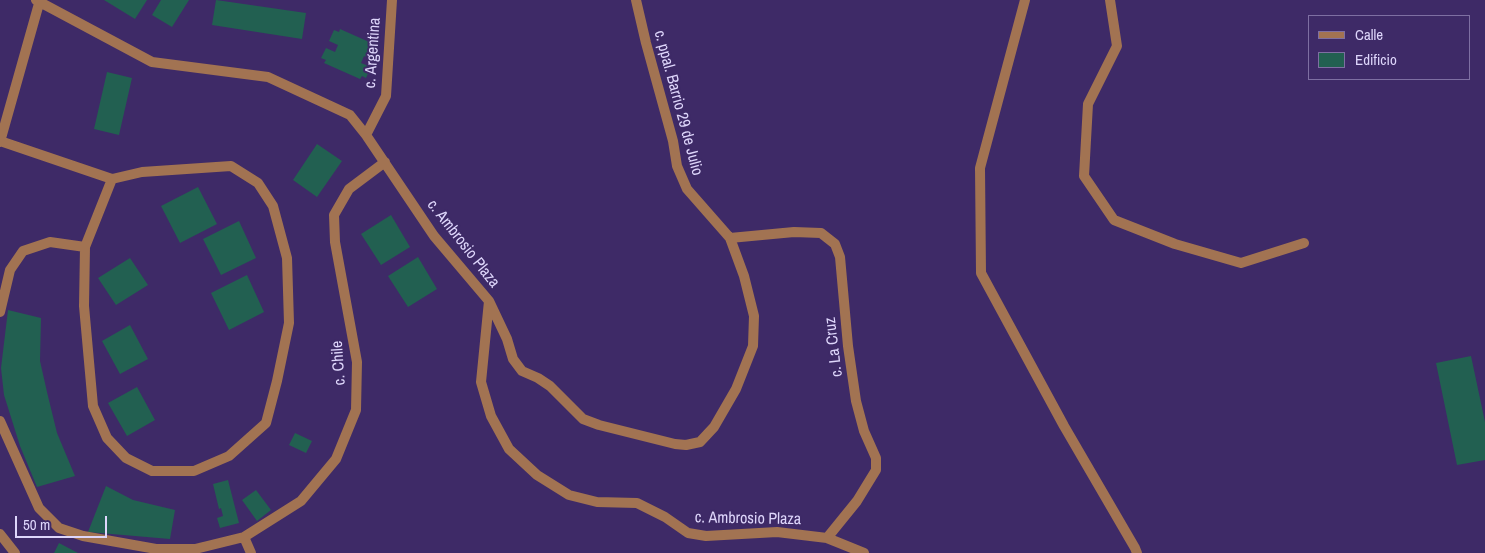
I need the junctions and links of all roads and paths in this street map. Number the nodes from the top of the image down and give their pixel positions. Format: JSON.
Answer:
{"nodes":[{"id":1,"x":38,"y":0,"type":"edge"},
{"id":2,"x":392,"y":0,"type":"edge"},
{"id":3,"x":636,"y":0,"type":"edge"},
{"id":4,"x":1025,"y":0,"type":"edge"},
{"id":5,"x":1110,"y":0,"type":"edge"},
{"id":6,"x":366,"y":135,"type":"junction"},
{"id":7,"x":0,"y":141,"type":"edge"},
{"id":8,"x":384,"y":162,"type":"junction"},
{"id":9,"x":112,"y":179,"type":"junction"},
{"id":10,"x":730,"y":238,"type":"junction"},
{"id":11,"x":1304,"y":243,"type":"dead end"},
{"id":12,"x":85,"y":248,"type":"junction"},
{"id":13,"x":489,"y":301,"type":"junction"},
{"id":14,"x":0,"y":312,"type":"edge"},
{"id":15,"x":0,"y":422,"type":"edge"},
{"id":16,"x":0,"y":534,"type":"edge"},
{"id":17,"x":244,"y":537,"type":"junction"},
{"id":18,"x":827,"y":538,"type":"junction"},
{"id":19,"x":16,"y":553,"type":"edge"},
{"id":20,"x":251,"y":553,"type":"edge"},
{"id":21,"x":864,"y":553,"type":"edge"},
{"id":22,"x":1137,"y":553,"type":"edge"}],
"edges":[{"from":1,"to":6,"type":"street","name":"c. Ambrosio Plaza"},
{"from":1,"to":7,"type":"street"},
{"from":2,"to":6,"type":"street","name":"c. Argentina"},
{"from":3,"to":10,"type":"street","name":"c. ppal. Barrio 29 de Julio"},
{"from":4,"to":22,"type":"street"},
{"from":5,"to":11,"type":"street"},
{"from":6,"to":8,"type":"street","name":"c. Ambrosio Plaza"},
{"from":7,"to":9,"type":"street"},
{"from":8,"to":13,"type":"street","name":"c. Ambrosio Plaza"},
{"from":8,"to":17,"type":"street","name":"c. Chile"},
{"from":9,"to":12,"type":"street"},
{"from":9,"to":12,"type":"street"},
{"from":10,"to":13,"type":"street","name":"c. ppal. Barrio 29 de Julio"},
{"from":10,"to":18,"type":"street","name":"c. La Cruz"},
{"from":12,"to":14,"type":"street"},
{"from":13,"to":18,"type":"street","name":"c. Ambrosio Plaza"},
{"from":15,"to":17,"type":"street","name":"c. Chile"},
{"from":16,"to":19,"type":"street"},
{"from":17,"to":20,"type":"street"},
{"from":18,"to":21,"type":"street","name":"c. Ambrosio Plaza"}]}
